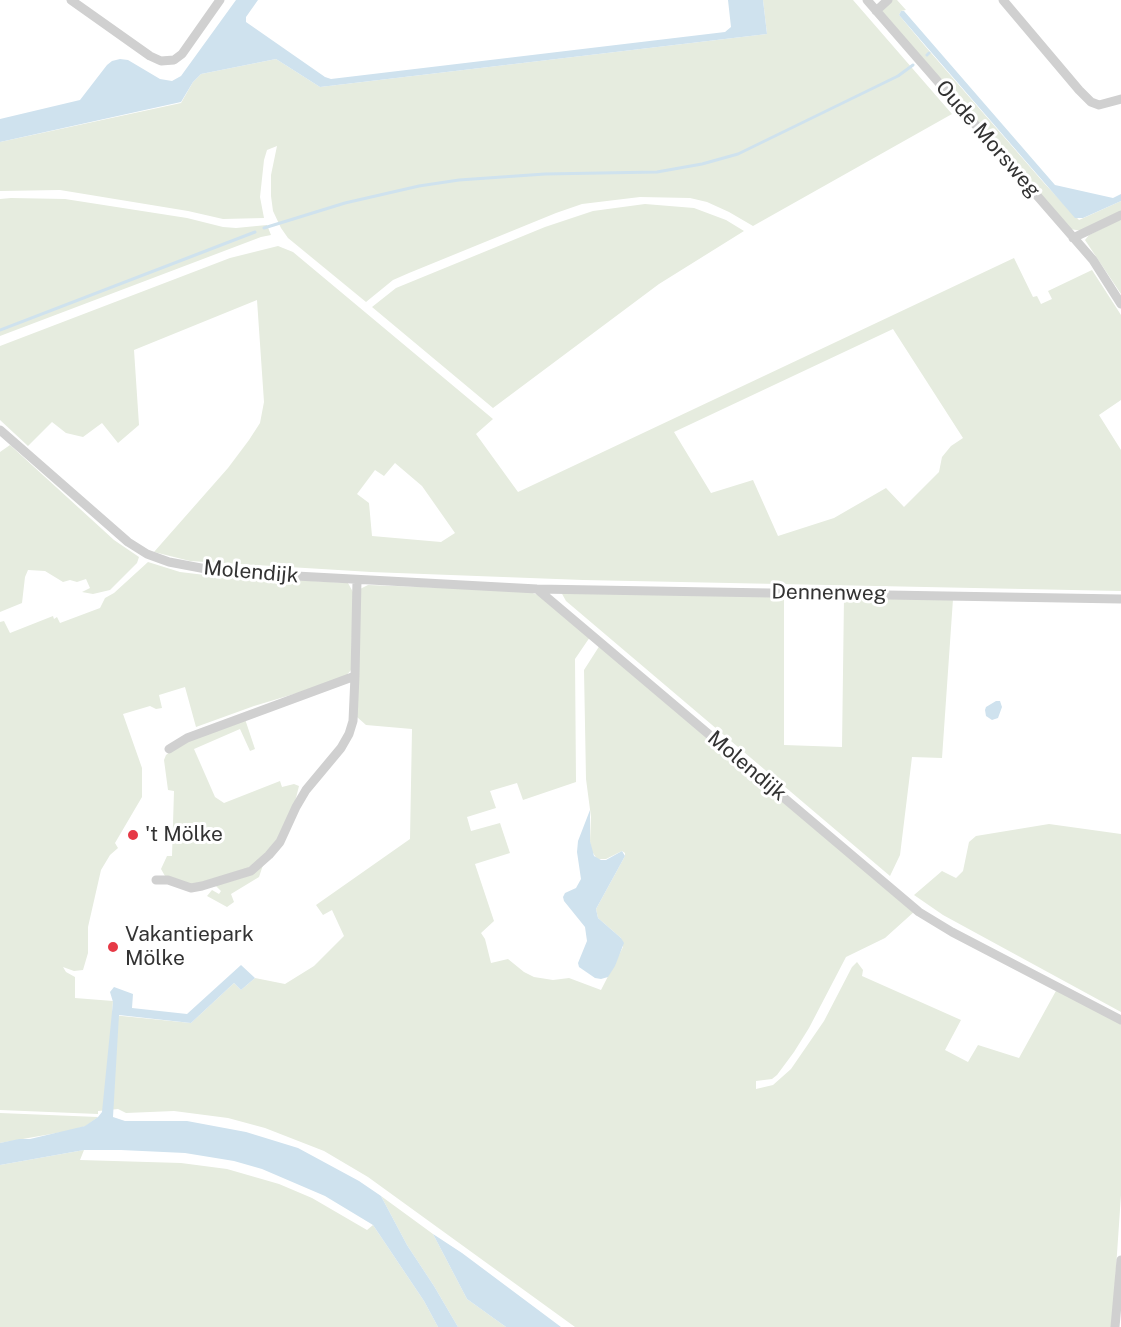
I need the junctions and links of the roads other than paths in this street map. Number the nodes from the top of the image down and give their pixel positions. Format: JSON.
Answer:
{"nodes":[{"id":1,"x":71,"y":0,"type":"edge"},
{"id":2,"x":220,"y":0,"type":"edge"},
{"id":3,"x":867,"y":0,"type":"edge"},
{"id":4,"x":888,"y":0,"type":"edge"},
{"id":5,"x":1003,"y":0,"type":"edge"},
{"id":6,"x":876,"y":11,"type":"junction"},
{"id":7,"x":1121,"y":99,"type":"edge"},
{"id":8,"x":1121,"y":215,"type":"edge"},
{"id":9,"x":1074,"y":238,"type":"junction"},
{"id":10,"x":1121,"y":304,"type":"edge"},
{"id":11,"x":0,"y":430,"type":"edge"},
{"id":12,"x":357,"y":580,"type":"junction"},
{"id":13,"x":537,"y":590,"type":"junction"},
{"id":14,"x":1121,"y":599,"type":"edge"},
{"id":15,"x":355,"y":676,"type":"junction"},
{"id":16,"x":170,"y":749,"type":"dead end"},
{"id":17,"x":156,"y":880,"type":"dead end"},
{"id":18,"x":1121,"y":1020,"type":"edge"},
{"id":19,"x":1121,"y":1260,"type":"edge"},
{"id":20,"x":1115,"y":1327,"type":"edge"}],
"edges":[{"from":1,"to":2,"type":"street"},
{"from":3,"to":6,"type":"street","name":"Oude Morsweg"},
{"from":4,"to":6,"type":"street"},
{"from":5,"to":7,"type":"street"},
{"from":6,"to":9,"type":"street","name":"Oude Morsweg"},
{"from":8,"to":9,"type":"street"},
{"from":9,"to":10,"type":"street","name":"Oude Morsweg"},
{"from":11,"to":12,"type":"street","name":"Molendijk"},
{"from":12,"to":13,"type":"street","name":"Molendijk"},
{"from":12,"to":15,"type":"street"},
{"from":13,"to":14,"type":"street","name":"Dennenweg"},
{"from":13,"to":18,"type":"street","name":"Molendijk"},
{"from":15,"to":16,"type":"street"},
{"from":15,"to":17,"type":"street"},
{"from":19,"to":20,"type":"street"}]}
